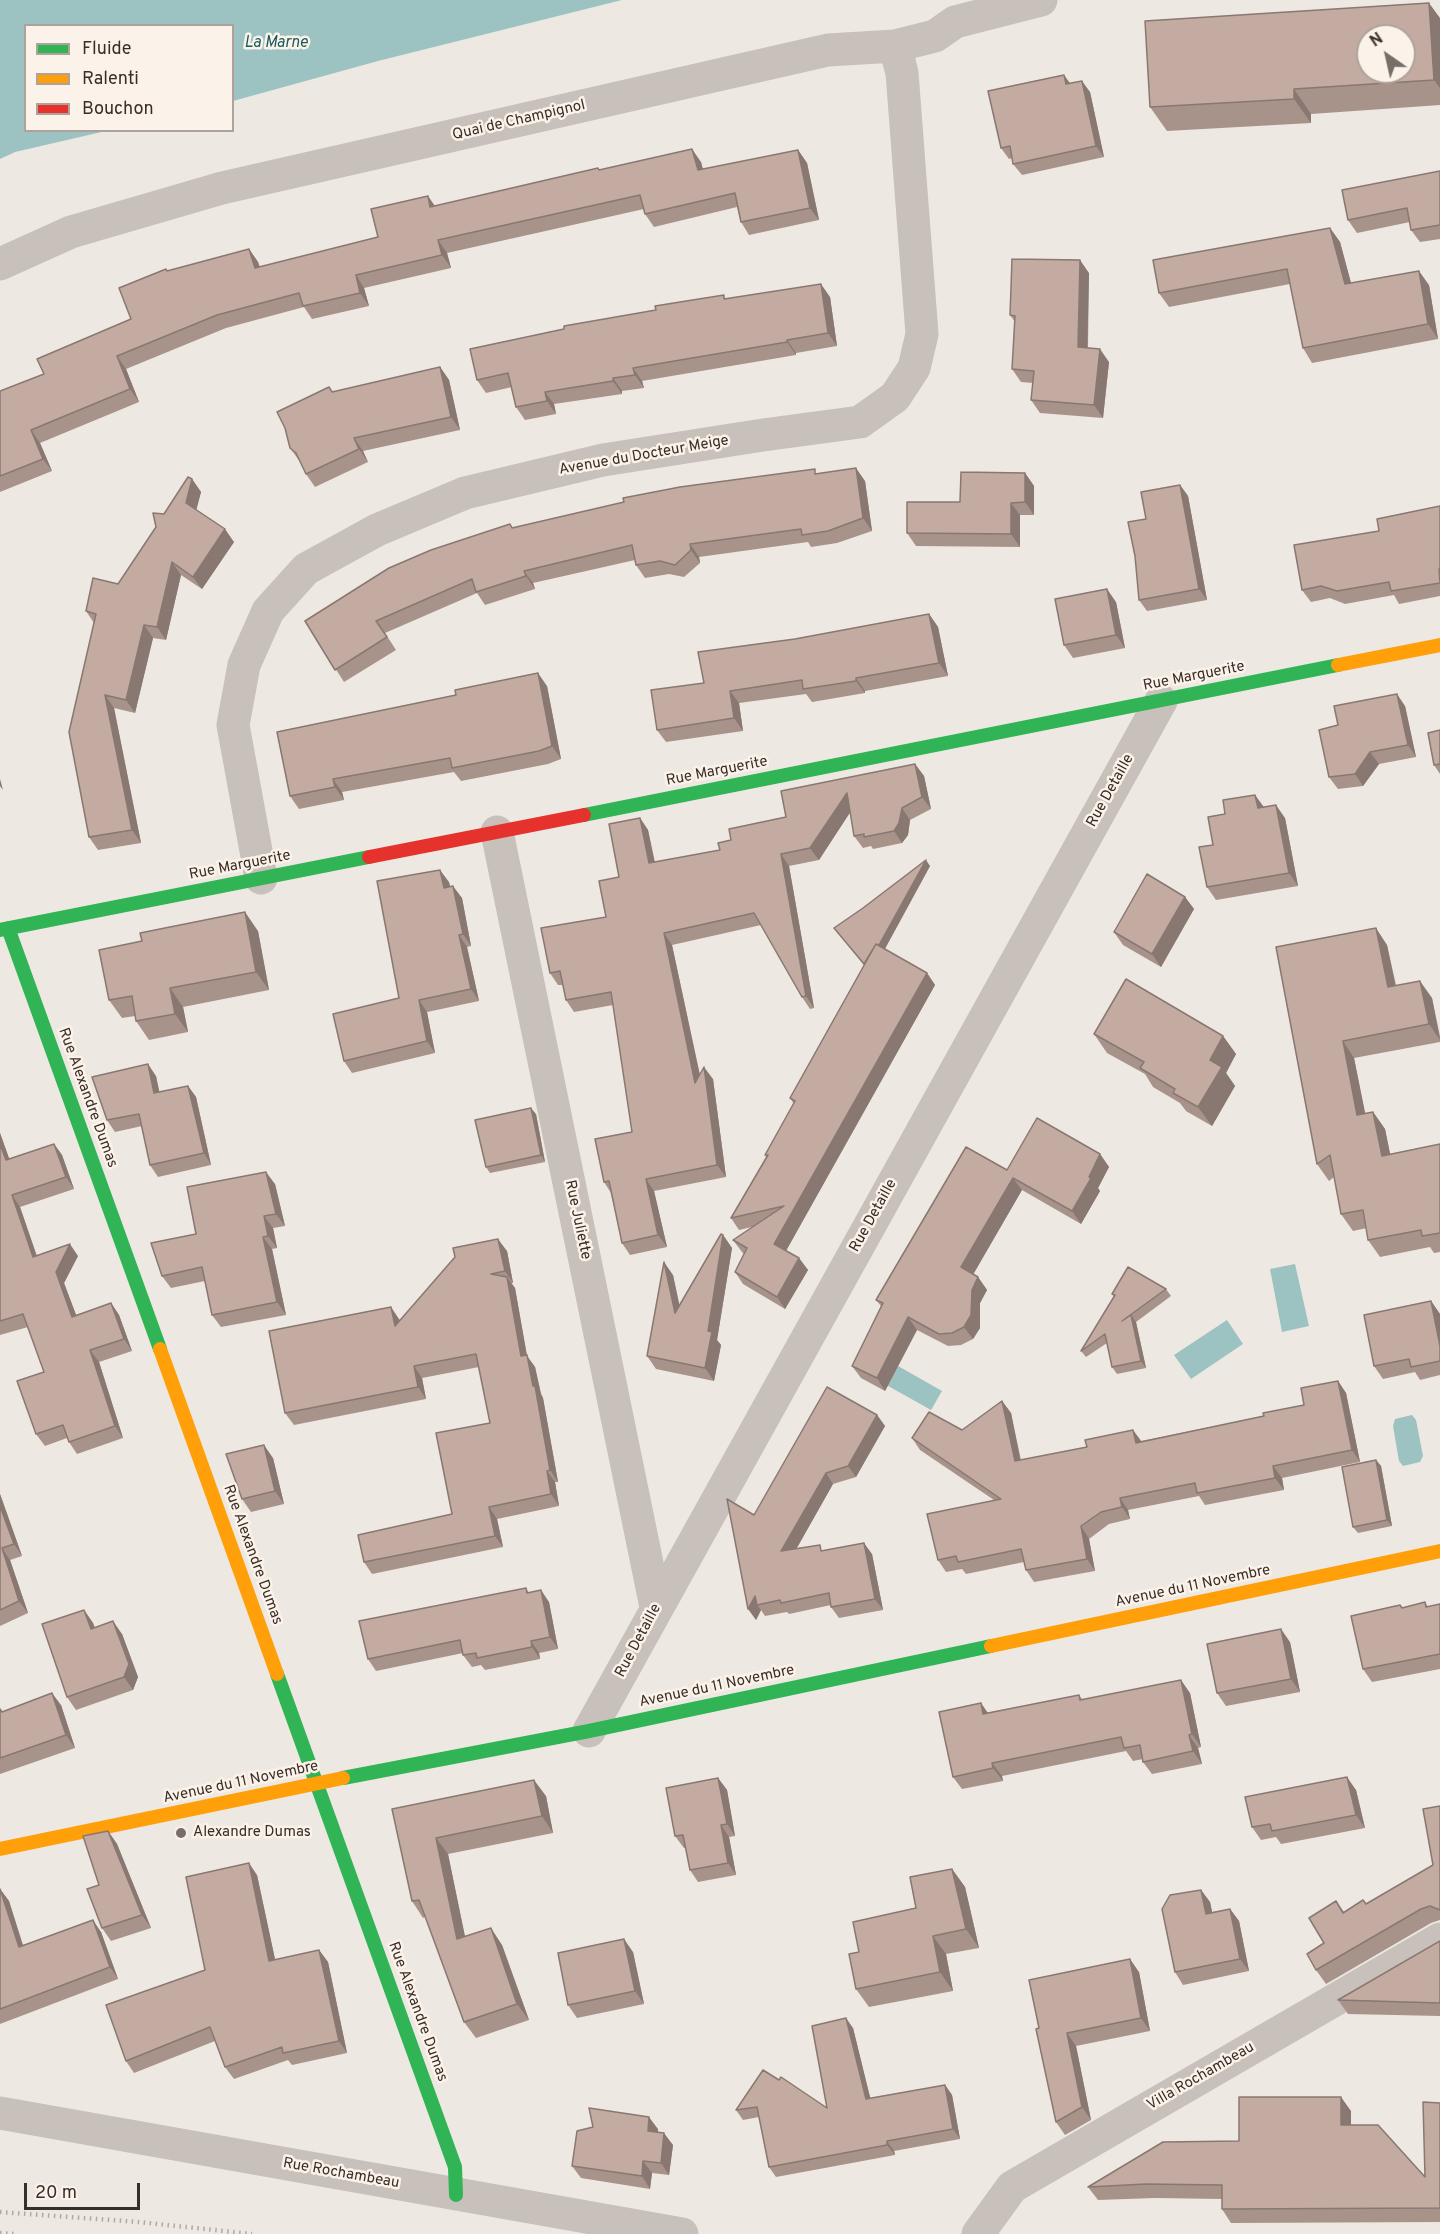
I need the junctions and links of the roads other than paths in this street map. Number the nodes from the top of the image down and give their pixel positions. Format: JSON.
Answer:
{"nodes":[{"id":1,"x":1041,"y":0,"type":"edge"},
{"id":2,"x":895,"y":46,"type":"junction"},
{"id":3,"x":0,"y":264,"type":"edge"},
{"id":4,"x":1440,"y":645,"type":"edge"},
{"id":5,"x":1161,"y":701,"type":"junction"},
{"id":6,"x":497,"y":832,"type":"junction"},
{"id":7,"x":261,"y":878,"type":"junction"},
{"id":8,"x":4,"y":929,"type":"edge"},
{"id":9,"x":1440,"y":1551,"type":"edge"},
{"id":10,"x":656,"y":1607,"type":"junction"},
{"id":11,"x":590,"y":1731,"type":"junction"},
{"id":12,"x":317,"y":1784,"type":"junction"},
{"id":13,"x":0,"y":1849,"type":"edge"},
{"id":14,"x":1440,"y":1939,"type":"edge"},
{"id":15,"x":0,"y":2113,"type":"edge"},
{"id":16,"x":456,"y":2195,"type":"junction"},
{"id":17,"x":682,"y":2234,"type":"edge"},
{"id":18,"x":978,"y":2234,"type":"edge"}],
"edges":[{"from":1,"to":2,"type":"street","name":"Quai de Champignol"},
{"from":2,"to":3,"type":"street","name":"Quai de Champignol"},
{"from":2,"to":7,"type":"street","name":"Avenue du Docteur Meige"},
{"from":4,"to":5,"type":"street","name":"Rue Marguerite"},
{"from":5,"to":6,"type":"street","name":"Rue Marguerite"},
{"from":5,"to":10,"type":"street","name":"Rue Detaille"},
{"from":6,"to":7,"type":"street","name":"Rue Marguerite"},
{"from":6,"to":10,"type":"street","name":"Rue Juliette"},
{"from":7,"to":8,"type":"street","name":"Rue Marguerite"},
{"from":8,"to":12,"type":"street","name":"Rue Alexandre Dumas"},
{"from":9,"to":11,"type":"street","name":"Avenue du 11 Novembre"},
{"from":10,"to":11,"type":"street","name":"Rue Detaille"},
{"from":11,"to":12,"type":"street","name":"Avenue du 11 Novembre"},
{"from":12,"to":13,"type":"street","name":"Avenue du 11 Novembre"},
{"from":12,"to":16,"type":"street","name":"Rue Alexandre Dumas"},
{"from":14,"to":18,"type":"street","name":"Villa Rochambeau"},
{"from":15,"to":16,"type":"street","name":"Rue Rochambeau"},
{"from":16,"to":17,"type":"street","name":"Rue Rochambeau"}]}
